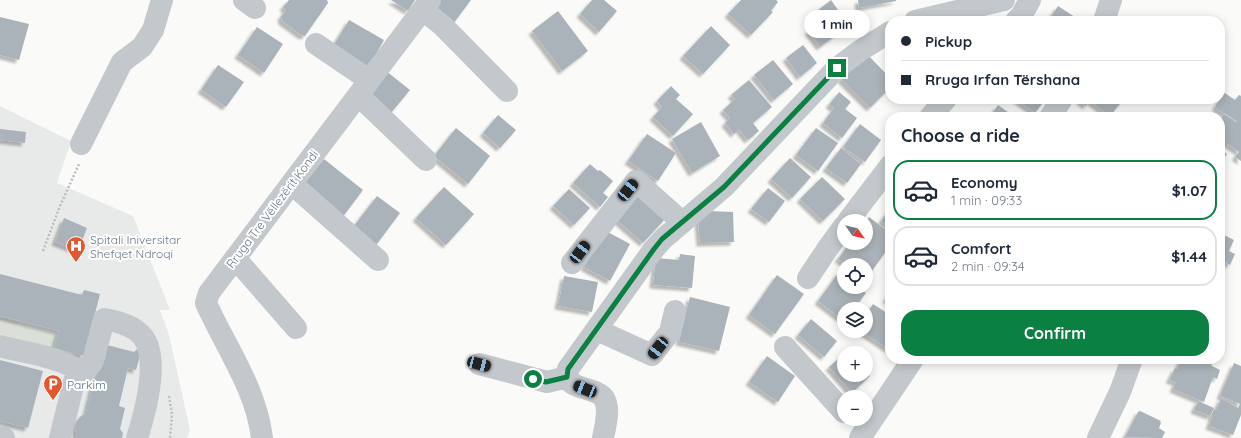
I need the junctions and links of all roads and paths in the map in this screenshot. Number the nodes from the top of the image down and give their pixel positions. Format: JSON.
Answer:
{"nodes":[{"id":1,"x":162,"y":0,"type":"edge"},
{"id":2,"x":1004,"y":0,"type":"edge"},
{"id":3,"x":1030,"y":0,"type":"edge"},
{"id":4,"x":1111,"y":0,"type":"edge"},
{"id":5,"x":427,"y":5,"type":"edge"},
{"id":6,"x":936,"y":16,"type":"edge"},
{"id":7,"x":1021,"y":16,"type":"edge"},
{"id":8,"x":1106,"y":16,"type":"edge"},
{"id":9,"x":885,"y":35,"type":"edge"},
{"id":10,"x":316,"y":44,"type":"dead end"},
{"id":11,"x":364,"y":87,"type":"junction"},
{"id":12,"x":507,"y":91,"type":"dead end"},
{"id":13,"x":942,"y":104,"type":"edge"},
{"id":14,"x":934,"y":112,"type":"edge"},
{"id":15,"x":81,"y":151,"type":"joint"},
{"id":16,"x":426,"y":160,"type":"dead end"},
{"id":17,"x":885,"y":173,"type":"edge"},
{"id":18,"x":292,"y":184,"type":"junction"},
{"id":19,"x":853,"y":214,"type":"edge"},
{"id":20,"x":682,"y":222,"type":"junction"},
{"id":21,"x":837,"y":236,"type":"edge"},
{"id":22,"x":43,"y":251,"type":"dead end"},
{"id":23,"x":235,"y":258,"type":"junction"},
{"id":24,"x":378,"y":260,"type":"dead end"},
{"id":25,"x":572,"y":263,"type":"dead end"},
{"id":26,"x":808,"y":278,"type":"dead end"},
{"id":27,"x":675,"y":311,"type":"dead end"},
{"id":28,"x":296,"y":328,"type":"dead end"},
{"id":29,"x":597,"y":330,"type":"junction"},
{"id":30,"x":0,"y":346,"type":"edge"},
{"id":31,"x":785,"y":347,"type":"dead end"},
{"id":32,"x":479,"y":364,"type":"dead end"},
{"id":33,"x":909,"y":364,"type":"edge"},
{"id":34,"x":1130,"y":364,"type":"edge"},
{"id":35,"x":77,"y":370,"type":"junction"},
{"id":36,"x":567,"y":377,"type":"junction"},
{"id":37,"x":837,"y":404,"type":"edge"},
{"id":38,"x":858,"y":430,"type":"edge"},
{"id":39,"x":0,"y":437,"type":"edge"},
{"id":40,"x":4,"y":438,"type":"edge"},
{"id":41,"x":60,"y":438,"type":"edge"},
{"id":42,"x":137,"y":438,"type":"edge"},
{"id":43,"x":262,"y":438,"type":"edge"},
{"id":44,"x":602,"y":438,"type":"edge"},
{"id":45,"x":1098,"y":438,"type":"edge"}],
"edges":[{"from":1,"to":15,"type":"street"},
{"from":2,"to":6,"type":"street"},
{"from":3,"to":7,"type":"street"},
{"from":4,"to":8,"type":"street"},
{"from":5,"to":11,"type":"street","name":"Rruga Tre Vëllezërit Kondi"},
{"from":5,"to":12,"type":"street"},
{"from":9,"to":20,"type":"street"},
{"from":10,"to":11,"type":"street"},
{"from":11,"to":16,"type":"street"},
{"from":11,"to":18,"type":"street","name":"Rruga Tre Vëllezërit Kondi"},
{"from":13,"to":14,"type":"street"},
{"from":15,"to":22,"type":"path"},
{"from":17,"to":19,"type":"street"},
{"from":18,"to":23,"type":"street","name":"Rruga Tre Vëllezërit Kondi"},
{"from":18,"to":24,"type":"street"},
{"from":20,"to":25,"type":"street"},
{"from":20,"to":29,"type":"street"},
{"from":21,"to":26,"type":"street"},
{"from":23,"to":28,"type":"street"},
{"from":23,"to":43,"type":"street","name":"Rruga Tre Vëllezërit Kondi"},
{"from":27,"to":29,"type":"street"},
{"from":29,"to":36,"type":"street"},
{"from":30,"to":35,"type":"street"},
{"from":31,"to":37,"type":"street"},
{"from":32,"to":36,"type":"street"},
{"from":33,"to":38,"type":"street"},
{"from":34,"to":45,"type":"street"},
{"from":35,"to":41,"type":"street"},
{"from":35,"to":42,"type":"street"},
{"from":36,"to":44,"type":"street"},
{"from":39,"to":40,"type":"street"}]}
